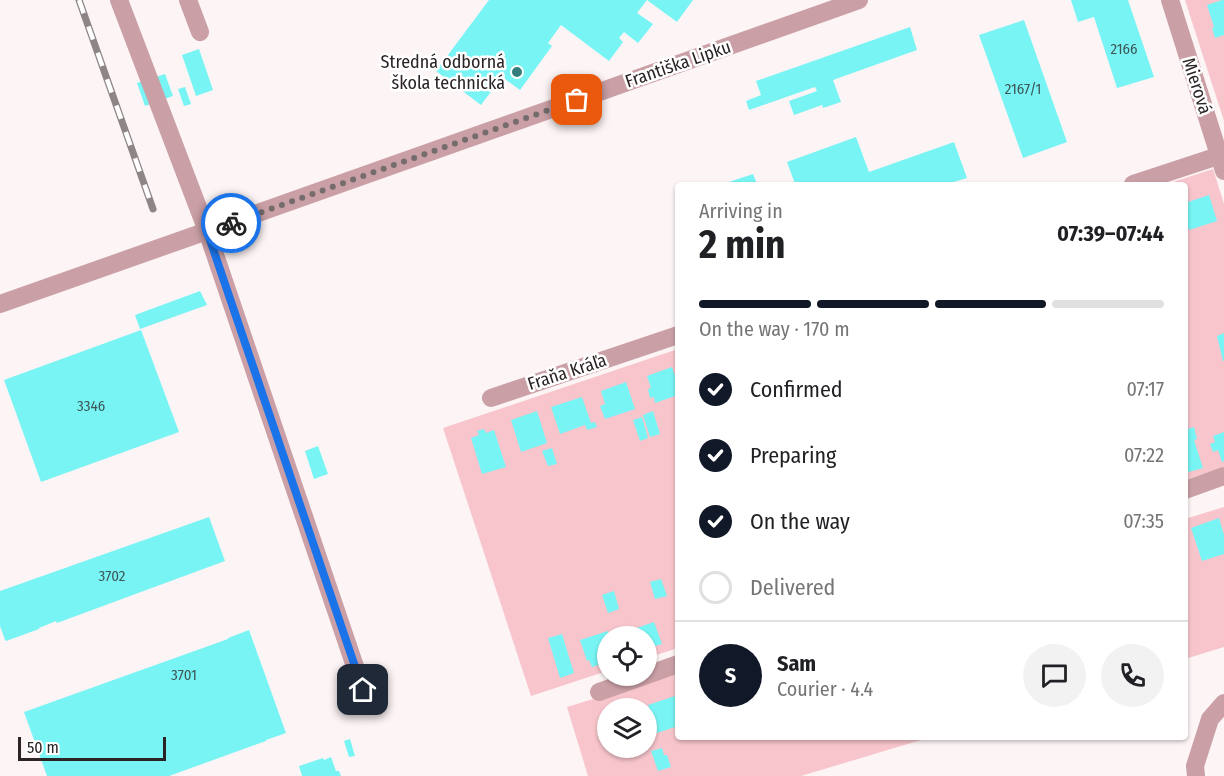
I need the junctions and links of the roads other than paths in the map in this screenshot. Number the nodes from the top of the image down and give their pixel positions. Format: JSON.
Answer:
{"nodes":[{"id":1,"x":119,"y":0,"type":"edge"},
{"id":2,"x":188,"y":0,"type":"edge"},
{"id":3,"x":859,"y":0,"type":"edge"},
{"id":4,"x":1170,"y":0,"type":"edge"},
{"id":5,"x":200,"y":32,"type":"dead end"},
{"id":6,"x":1222,"y":161,"type":"edge"},
{"id":7,"x":1141,"y":182,"type":"edge"},
{"id":8,"x":207,"y":231,"type":"junction"},
{"id":9,"x":0,"y":304,"type":"edge"},
{"id":10,"x":675,"y":336,"type":"edge"},
{"id":11,"x":491,"y":398,"type":"dead end"},
{"id":12,"x":1224,"y":476,"type":"edge"},
{"id":13,"x":1188,"y":489,"type":"edge"},
{"id":14,"x":675,"y":665,"type":"edge"},
{"id":15,"x":363,"y":690,"type":"dead end"},
{"id":16,"x":599,"y":692,"type":"dead end"},
{"id":17,"x":1224,"y":703,"type":"edge"},
{"id":18,"x":1196,"y":776,"type":"edge"}],
"edges":[{"from":1,"to":8,"type":"street"},
{"from":2,"to":5,"type":"street"},
{"from":3,"to":8,"type":"street","name":"Františka Lipku"},
{"from":4,"to":6,"type":"street","name":"Mierová"},
{"from":6,"to":7,"type":"street"},
{"from":8,"to":9,"type":"street","name":"Františka Lipku"},
{"from":8,"to":15,"type":"street"},
{"from":10,"to":11,"type":"street","name":"Fraňa Kráľa"},
{"from":12,"to":13,"type":"street"},
{"from":14,"to":16,"type":"street"},
{"from":17,"to":18,"type":"street"}]}
